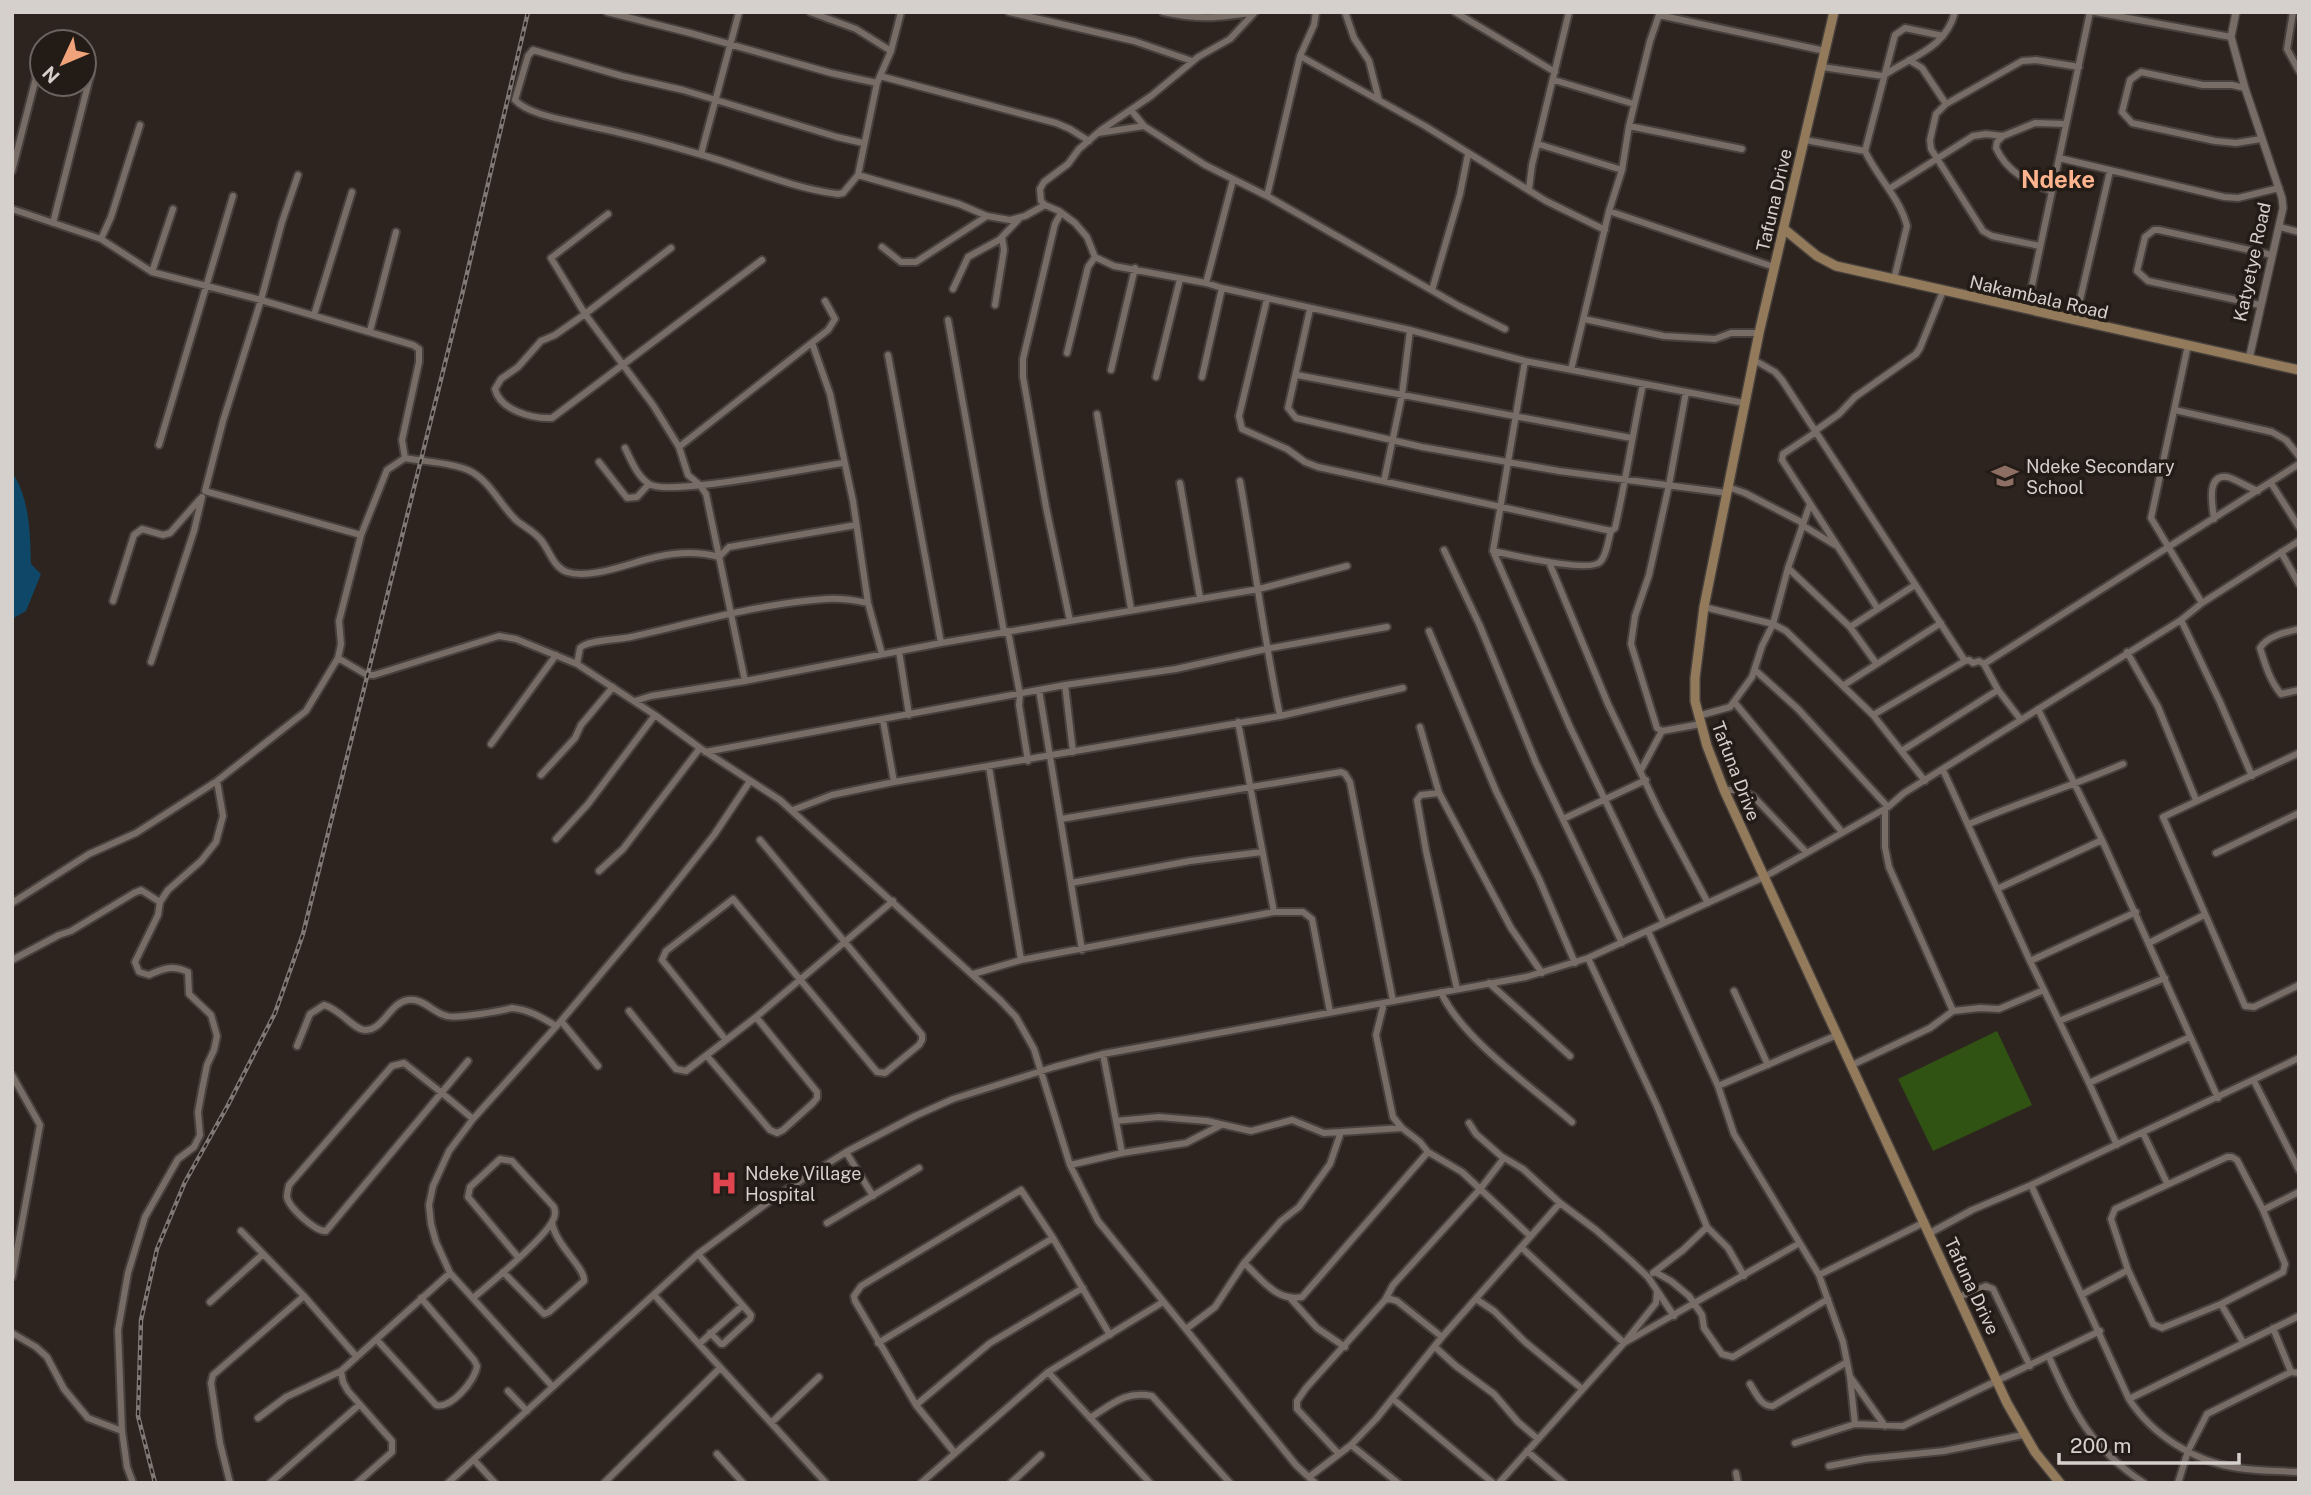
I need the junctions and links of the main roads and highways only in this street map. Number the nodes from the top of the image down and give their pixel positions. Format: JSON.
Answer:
{"nodes":[{"id":1,"x":1833,"y":12,"type":"edge"},
{"id":2,"x":1784,"y":229,"type":"junction"},
{"id":3,"x":2299,"y":370,"type":"edge"},
{"id":4,"x":2060,"y":1483,"type":"edge"}],
"edges":[{"from":1,"to":2,"type":"main road","name":"Tafuna Drive"},
{"from":2,"to":3,"type":"main road","name":"Nakambala Road"},
{"from":2,"to":4,"type":"main road","name":"Tafuna Drive"}]}
